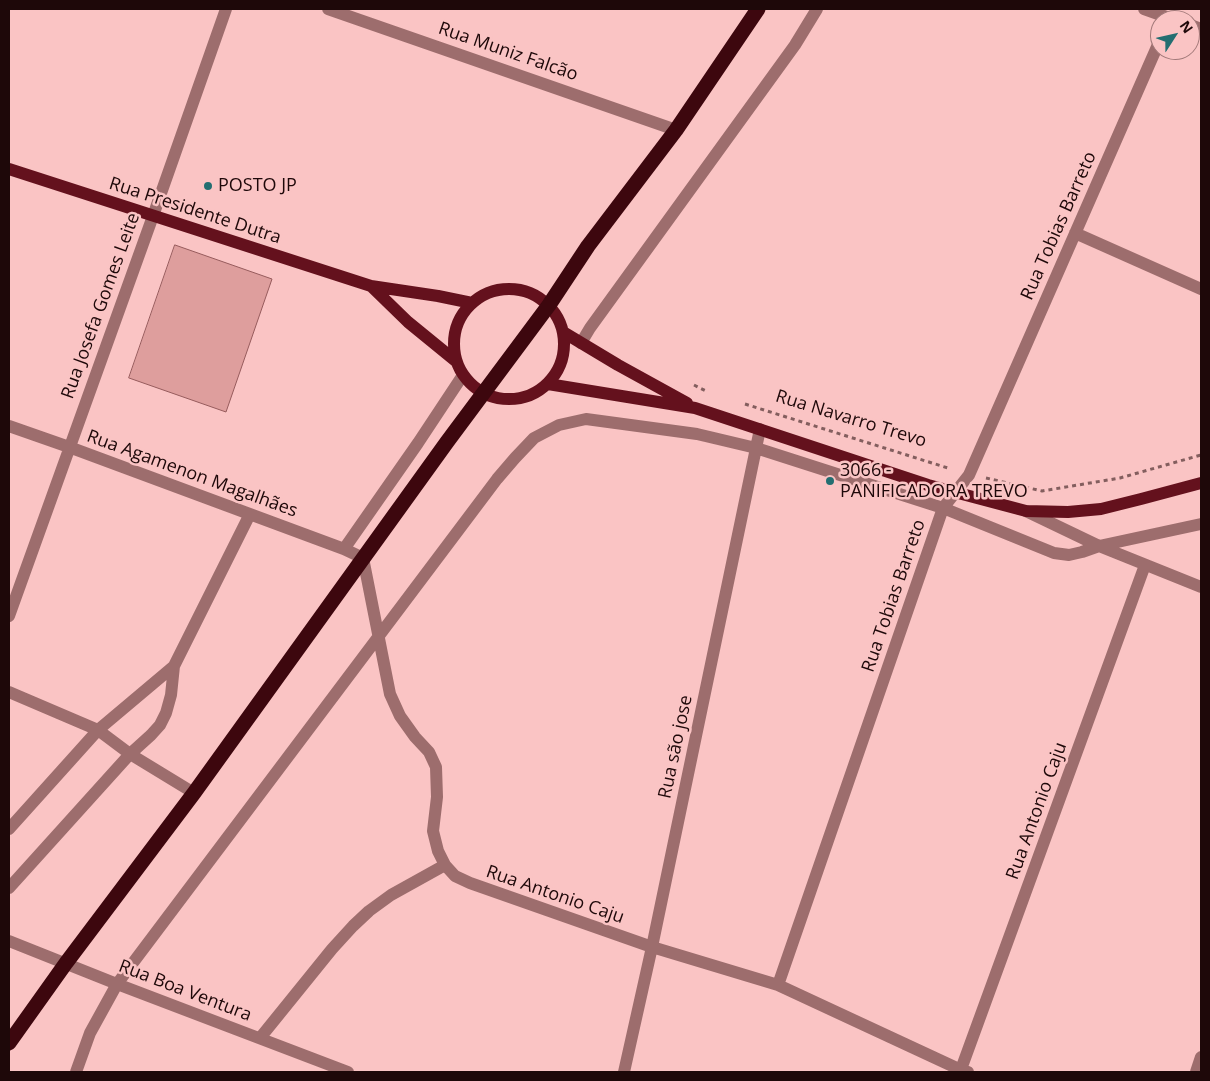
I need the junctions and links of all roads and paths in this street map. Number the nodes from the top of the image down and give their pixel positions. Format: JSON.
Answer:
{"nodes":[{"id":1,"x":226,"y":9,"type":"edge"},
{"id":2,"x":328,"y":9,"type":"edge"},
{"id":3,"x":758,"y":9,"type":"edge"},
{"id":4,"x":816,"y":9,"type":"edge"},
{"id":5,"x":1151,"y":60,"type":"edge"},
{"id":6,"x":676,"y":130,"type":"junction"},
{"id":7,"x":9,"y":169,"type":"edge"},
{"id":8,"x":153,"y":216,"type":"junction"},
{"id":9,"x":1075,"y":233,"type":"junction"},
{"id":10,"x":372,"y":286,"type":"junction"},
{"id":11,"x":1201,"y":289,"type":"edge"},
{"id":12,"x":472,"y":303,"type":"junction"},
{"id":13,"x":549,"y":305,"type":"junction"},
{"id":14,"x":564,"y":332,"type":"junction"},
{"id":15,"x":582,"y":343,"type":"junction"},
{"id":16,"x":457,"y":362,"type":"junction"},
{"id":17,"x":463,"y":374,"type":"junction"},
{"id":18,"x":691,"y":383,"type":"dead end"},
{"id":19,"x":548,"y":384,"type":"junction"},
{"id":20,"x":708,"y":392,"type":"dead end"},
{"id":21,"x":484,"y":393,"type":"junction"},
{"id":22,"x":736,"y":401,"type":"dead end"},
{"id":23,"x":696,"y":408,"type":"junction"},
{"id":24,"x":9,"y":426,"type":"edge"},
{"id":25,"x":760,"y":428,"type":"junction"},
{"id":26,"x":69,"y":447,"type":"junction"},
{"id":27,"x":756,"y":448,"type":"junction"},
{"id":28,"x":1201,"y":455,"type":"edge"},
{"id":29,"x":969,"y":474,"type":"junction"},
{"id":30,"x":1201,"y":483,"type":"edge"},
{"id":31,"x":956,"y":492,"type":"junction"},
{"id":32,"x":943,"y":508,"type":"junction"},
{"id":33,"x":1026,"y":511,"type":"junction"},
{"id":34,"x":250,"y":514,"type":"junction"},
{"id":35,"x":1201,"y":524,"type":"edge"},
{"id":36,"x":1099,"y":546,"type":"junction"},
{"id":37,"x":344,"y":549,"type":"junction"},
{"id":38,"x":363,"y":558,"type":"junction"},
{"id":39,"x":1145,"y":564,"type":"junction"},
{"id":40,"x":1201,"y":587,"type":"edge"},
{"id":41,"x":9,"y":616,"type":"edge"},
{"id":42,"x":379,"y":635,"type":"junction"},
{"id":43,"x":174,"y":666,"type":"junction"},
{"id":44,"x":9,"y":692,"type":"edge"},
{"id":45,"x":98,"y":730,"type":"junction"},
{"id":46,"x":130,"y":754,"type":"junction"},
{"id":47,"x":194,"y":793,"type":"junction"},
{"id":48,"x":9,"y":829,"type":"edge"},
{"id":49,"x":445,"y":865,"type":"junction"},
{"id":50,"x":9,"y":888,"type":"edge"},
{"id":51,"x":9,"y":941,"type":"edge"},
{"id":52,"x":652,"y":947,"type":"junction"},
{"id":53,"x":66,"y":963,"type":"junction"},
{"id":54,"x":117,"y":984,"type":"junction"},
{"id":55,"x":778,"y":985,"type":"junction"},
{"id":56,"x":260,"y":1038,"type":"junction"},
{"id":57,"x":9,"y":1043,"type":"edge"},
{"id":58,"x":1201,"y":1057,"type":"edge"},
{"id":59,"x":963,"y":1071,"type":"edge"},
{"id":60,"x":76,"y":1072,"type":"edge"},
{"id":61,"x":348,"y":1072,"type":"edge"},
{"id":62,"x":624,"y":1072,"type":"edge"},
{"id":63,"x":1196,"y":1072,"type":"edge"}],
"edges":[{"from":1,"to":8,"type":"street","name":"Rua Josefa Gomes Leite"},
{"from":2,"to":6,"type":"street","name":"Rua Muniz Falcão"},
{"from":3,"to":6,"type":"highway"},
{"from":4,"to":15,"type":"street"},
{"from":5,"to":9,"type":"street","name":"Rua Tobias Barreto"},
{"from":6,"to":13,"type":"highway"},
{"from":7,"to":8,"type":"main road","name":"Rua Presidente Dutra"},
{"from":8,"to":10,"type":"main road","name":"Rua Presidente Dutra"},
{"from":8,"to":26,"type":"street","name":"Rua Josefa Gomes Leite"},
{"from":9,"to":11,"type":"street"},
{"from":9,"to":29,"type":"street","name":"Rua Tobias Barreto"},
{"from":10,"to":12,"type":"main road","name":"Rua Presidente Dutra"},
{"from":10,"to":16,"type":"main road"},
{"from":12,"to":13,"type":"main road"},
{"from":12,"to":16,"type":"main road"},
{"from":13,"to":14,"type":"main road"},
{"from":13,"to":21,"type":"highway"},
{"from":14,"to":15,"type":"main road"},
{"from":14,"to":19,"type":"main road"},
{"from":15,"to":23,"type":"main road"},
{"from":16,"to":17,"type":"main road"},
{"from":17,"to":21,"type":"main road"},
{"from":17,"to":37,"type":"street"},
{"from":18,"to":20,"type":"path"},
{"from":19,"to":21,"type":"main road"},
{"from":19,"to":23,"type":"main road"},
{"from":21,"to":38,"type":"highway"},
{"from":22,"to":29,"type":"path","name":"Rua Navarro Trevo"},
{"from":23,"to":25,"type":"main road"},
{"from":24,"to":26,"type":"street","name":"Rua Agamenon Magalhães"},
{"from":25,"to":27,"type":"street","name":"Rua são jose"},
{"from":25,"to":31,"type":"main road"},
{"from":26,"to":34,"type":"street","name":"Rua Agamenon Magalhães"},
{"from":26,"to":41,"type":"street","name":"Rua Josefa Gomes Leite"},
{"from":27,"to":32,"type":"street"},
{"from":27,"to":42,"type":"street"},
{"from":27,"to":52,"type":"street","name":"Rua são jose"},
{"from":28,"to":29,"type":"path","name":"Rua Navarro Trevo"},
{"from":29,"to":31,"type":"street","name":"Rua Tobias Barreto"},
{"from":30,"to":33,"type":"main road"},
{"from":31,"to":32,"type":"street","name":"Rua Tobias Barreto"},
{"from":31,"to":33,"type":"main road"},
{"from":32,"to":36,"type":"street"},
{"from":32,"to":55,"type":"street","name":"Rua Tobias Barreto"},
{"from":33,"to":36,"type":"street"},
{"from":34,"to":37,"type":"street","name":"Rua Agamenon Magalhães"},
{"from":34,"to":43,"type":"street"},
{"from":35,"to":36,"type":"street"},
{"from":36,"to":39,"type":"street"},
{"from":37,"to":38,"type":"street","name":"Rua Agamenon Magalhães"},
{"from":38,"to":42,"type":"street","name":"Rua Antonio Caju"},
{"from":38,"to":47,"type":"highway"},
{"from":39,"to":40,"type":"street"},
{"from":39,"to":59,"type":"street","name":"Rua Antonio Caju"},
{"from":42,"to":49,"type":"street","name":"Rua Antonio Caju"},
{"from":42,"to":54,"type":"street"},
{"from":43,"to":45,"type":"street"},
{"from":43,"to":46,"type":"street"},
{"from":44,"to":45,"type":"street"},
{"from":45,"to":46,"type":"street"},
{"from":45,"to":48,"type":"street"},
{"from":46,"to":47,"type":"street"},
{"from":46,"to":50,"type":"street"},
{"from":47,"to":53,"type":"highway"},
{"from":49,"to":52,"type":"street","name":"Rua Antonio Caju"},
{"from":49,"to":56,"type":"street"},
{"from":51,"to":53,"type":"street","name":"Rua Boa Ventura"},
{"from":52,"to":55,"type":"street","name":"Rua Antonio Caju"},
{"from":52,"to":62,"type":"street","name":"Rua são jose"},
{"from":53,"to":54,"type":"street","name":"Rua Boa Ventura"},
{"from":53,"to":57,"type":"highway"},
{"from":54,"to":56,"type":"street","name":"Rua Boa Ventura"},
{"from":54,"to":60,"type":"street"},
{"from":55,"to":59,"type":"street","name":"Rua Antonio Caju"},
{"from":56,"to":61,"type":"street","name":"Rua Boa Ventura"},
{"from":58,"to":63,"type":"street"}]}
